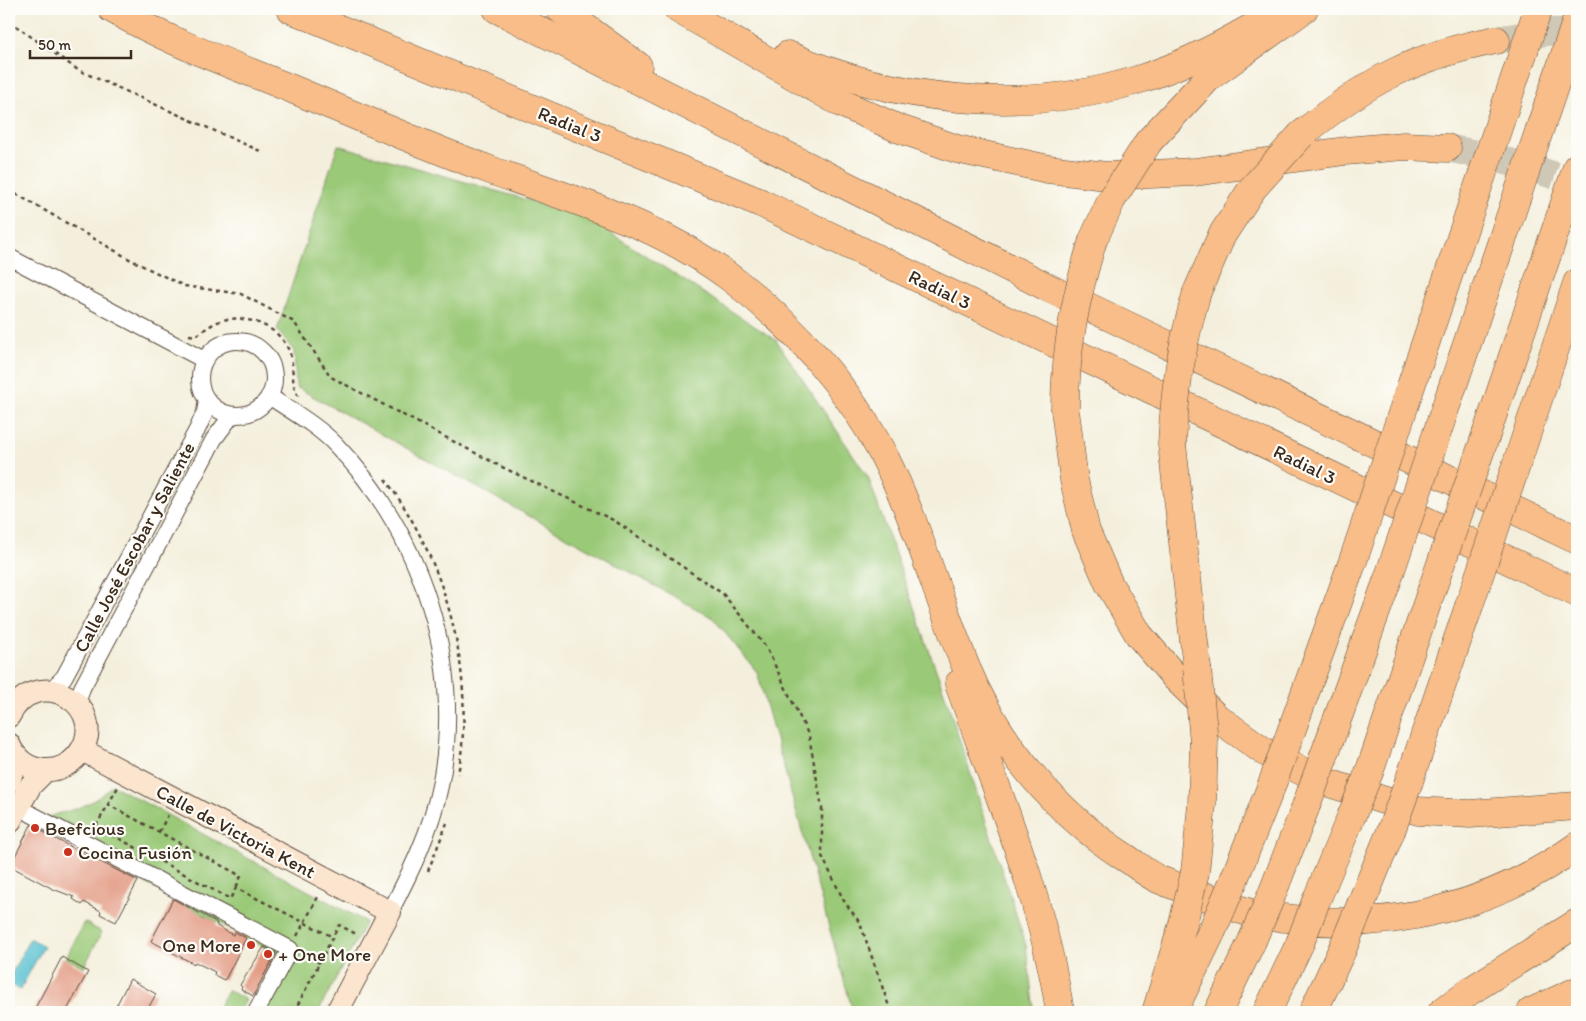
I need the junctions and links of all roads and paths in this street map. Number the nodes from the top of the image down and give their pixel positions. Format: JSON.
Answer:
{"nodes":[{"id":1,"x":112,"y":9,"type":"edge"},
{"id":2,"x":291,"y":9,"type":"edge"},
{"id":3,"x":497,"y":9,"type":"edge"},
{"id":4,"x":560,"y":9,"type":"edge"},
{"id":5,"x":678,"y":9,"type":"edge"},
{"id":6,"x":683,"y":9,"type":"edge"},
{"id":7,"x":1284,"y":9,"type":"edge"},
{"id":8,"x":1304,"y":9,"type":"edge"},
{"id":9,"x":1538,"y":9,"type":"edge"},
{"id":10,"x":1577,"y":19,"type":"edge"},
{"id":11,"x":9,"y":21,"type":"edge"},
{"id":12,"x":1496,"y":40,"type":"tunnel mouth"},
{"id":13,"x":705,"y":116,"type":"junction"},
{"id":14,"x":1447,"y":148,"type":"tunnel mouth"},
{"id":15,"x":260,"y":151,"type":"dead end"},
{"id":16,"x":1577,"y":166,"type":"edge"},
{"id":17,"x":9,"y":190,"type":"edge"},
{"id":18,"x":9,"y":257,"type":"edge"},
{"id":19,"x":1577,"y":282,"type":"edge"},
{"id":20,"x":188,"y":335,"type":"dead end"},
{"id":21,"x":204,"y":360,"type":"junction"},
{"id":22,"x":269,"y":396,"type":"junction"},
{"id":23,"x":299,"y":397,"type":"dead end"},
{"id":24,"x":207,"y":400,"type":"junction"},
{"id":25,"x":232,"y":415,"type":"junction"},
{"id":26,"x":381,"y":474,"type":"dead end"},
{"id":27,"x":903,"y":499,"type":"junction"},
{"id":28,"x":1577,"y":540,"type":"edge"},
{"id":29,"x":1577,"y":592,"type":"edge"},
{"id":30,"x":51,"y":690,"type":"junction"},
{"id":31,"x":12,"y":704,"type":"edge"},
{"id":32,"x":78,"y":704,"type":"junction"},
{"id":33,"x":82,"y":750,"type":"junction"},
{"id":34,"x":13,"y":751,"type":"edge"},
{"id":35,"x":45,"y":770,"type":"junction"},
{"id":36,"x":457,"y":778,"type":"dead end"},
{"id":37,"x":9,"y":781,"type":"edge"},
{"id":38,"x":118,"y":786,"type":"dead end"},
{"id":39,"x":107,"y":804,"type":"junction"},
{"id":40,"x":1577,"y":806,"type":"edge"},
{"id":41,"x":169,"y":812,"type":"dead end"},
{"id":42,"x":31,"y":814,"type":"dead end"},
{"id":43,"x":448,"y":816,"type":"dead end"},
{"id":44,"x":9,"y":822,"type":"edge"},
{"id":45,"x":96,"y":826,"type":"junction"},
{"id":46,"x":88,"y":831,"type":"dead end"},
{"id":47,"x":159,"y":832,"type":"junction"},
{"id":48,"x":1577,"y":846,"type":"edge"},
{"id":49,"x":424,"y":878,"type":"dead end"},
{"id":50,"x":236,"y":888,"type":"junction"},
{"id":51,"x":320,"y":893,"type":"dead end"},
{"id":52,"x":390,"y":912,"type":"junction"},
{"id":53,"x":304,"y":922,"type":"junction"},
{"id":54,"x":1577,"y":922,"type":"edge"},
{"id":55,"x":333,"y":937,"type":"junction"},
{"id":56,"x":361,"y":937,"type":"dead end"},
{"id":57,"x":290,"y":949,"type":"junction"},
{"id":58,"x":320,"y":962,"type":"junction"},
{"id":59,"x":1577,"y":991,"type":"edge"},
{"id":60,"x":256,"y":1012,"type":"edge"},
{"id":61,"x":294,"y":1012,"type":"edge"},
{"id":62,"x":336,"y":1012,"type":"edge"},
{"id":63,"x":892,"y":1012,"type":"edge"},
{"id":64,"x":1060,"y":1012,"type":"edge"},
{"id":65,"x":1156,"y":1012,"type":"edge"},
{"id":66,"x":1173,"y":1012,"type":"edge"},
{"id":67,"x":1218,"y":1012,"type":"edge"},
{"id":68,"x":1267,"y":1012,"type":"edge"},
{"id":69,"x":1313,"y":1012,"type":"edge"},
{"id":70,"x":1442,"y":1012,"type":"edge"},
{"id":71,"x":1531,"y":1012,"type":"edge"}],
"edges":[{"from":1,"to":27,"type":"highway"},
{"from":2,"to":29,"type":"highway","name":"Radial 3"},
{"from":3,"to":13,"type":"highway"},
{"from":4,"to":13,"type":"highway"},
{"from":5,"to":14,"type":"highway"},
{"from":6,"to":7,"type":"highway"},
{"from":8,"to":40,"type":"highway","bridge":true},
{"from":9,"to":66,"type":"highway","bridge":true},
{"from":10,"to":67,"type":"highway","bridge":true},
{"from":11,"to":15,"type":"path"},
{"from":12,"to":65,"type":"highway","bridge":true},
{"from":13,"to":28,"type":"highway"},
{"from":16,"to":68,"type":"highway","bridge":true},
{"from":17,"to":63,"type":"path"},
{"from":18,"to":21,"type":"street"},
{"from":19,"to":69,"type":"highway","bridge":true},
{"from":20,"to":23,"type":"path"},
{"from":21,"to":22,"type":"street"},
{"from":21,"to":24,"type":"street"},
{"from":22,"to":25,"type":"street"},
{"from":22,"to":52,"type":"street"},
{"from":24,"to":25,"type":"street"},
{"from":24,"to":30,"type":"street","name":"Calle José Escobar y Saliente"},
{"from":25,"to":32,"type":"street","name":"Calle José Escobar y Saliente"},
{"from":26,"to":36,"type":"path"},
{"from":27,"to":48,"type":"highway"},
{"from":27,"to":64,"type":"highway"},
{"from":30,"to":31,"type":"street"},
{"from":30,"to":32,"type":"street"},
{"from":32,"to":33,"type":"street"},
{"from":33,"to":35,"type":"street"},
{"from":33,"to":52,"type":"street","name":"Calle de Victoria Kent"},
{"from":34,"to":35,"type":"street"},
{"from":34,"to":37,"type":"street"},
{"from":35,"to":44,"type":"street"},
{"from":38,"to":39,"type":"path"},
{"from":39,"to":45,"type":"path"},
{"from":39,"to":47,"type":"path"},
{"from":41,"to":47,"type":"path"},
{"from":42,"to":57,"type":"street"},
{"from":43,"to":49,"type":"path"},
{"from":45,"to":46,"type":"path"},
{"from":45,"to":50,"type":"path"},
{"from":47,"to":50,"type":"path"},
{"from":50,"to":53,"type":"path"},
{"from":51,"to":53,"type":"path"},
{"from":52,"to":62,"type":"street"},
{"from":53,"to":55,"type":"path"},
{"from":53,"to":57,"type":"path"},
{"from":54,"to":70,"type":"highway"},
{"from":55,"to":56,"type":"path"},
{"from":55,"to":58,"type":"path"},
{"from":57,"to":58,"type":"path"},
{"from":57,"to":60,"type":"street"},
{"from":58,"to":61,"type":"path"},
{"from":59,"to":71,"type":"highway"}]}
